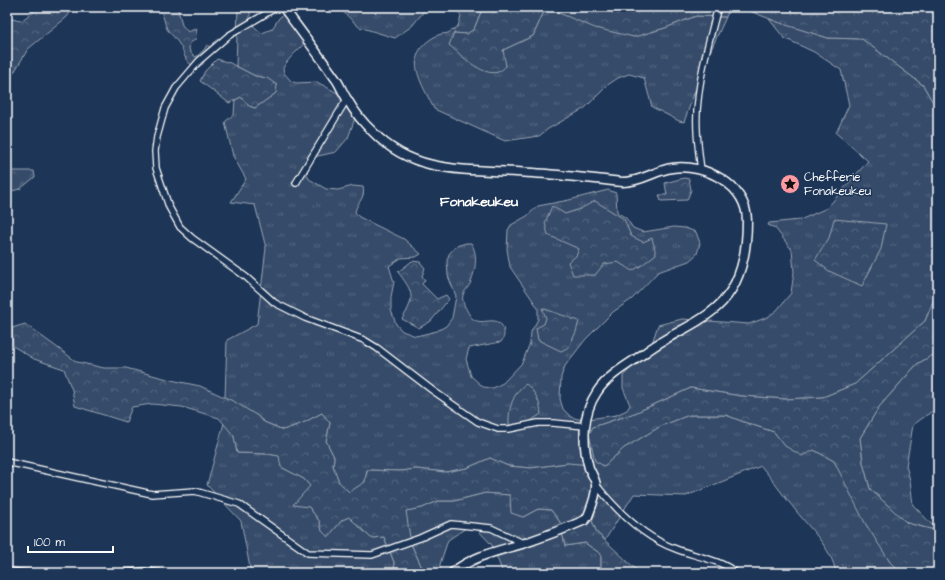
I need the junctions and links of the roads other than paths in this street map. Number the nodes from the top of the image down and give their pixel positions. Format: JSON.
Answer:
{"nodes":[{"id":1,"x":277,"y":7,"type":"edge"},
{"id":2,"x":283,"y":7,"type":"edge"},
{"id":3,"x":718,"y":7,"type":"edge"},
{"id":4,"x":347,"y":99,"type":"junction"},
{"id":5,"x":701,"y":170,"type":"junction"},
{"id":6,"x":296,"y":183,"type":"dead end"},
{"id":7,"x":585,"y":426,"type":"junction"},
{"id":8,"x":7,"y":462,"type":"edge"},
{"id":9,"x":597,"y":486,"type":"junction"},
{"id":10,"x":523,"y":543,"type":"junction"},
{"id":11,"x":7,"y":571,"type":"edge"},
{"id":12,"x":30,"y":573,"type":"edge"},
{"id":13,"x":119,"y":573,"type":"edge"},
{"id":14,"x":162,"y":573,"type":"edge"},
{"id":15,"x":452,"y":573,"type":"edge"},
{"id":16,"x":736,"y":573,"type":"edge"}],
"edges":[{"from":1,"to":7,"type":"street"},
{"from":2,"to":4,"type":"street"},
{"from":3,"to":5,"type":"street"},
{"from":4,"to":5,"type":"street"},
{"from":4,"to":6,"type":"street"},
{"from":5,"to":7,"type":"street"},
{"from":7,"to":9,"type":"street"},
{"from":8,"to":10,"type":"street"},
{"from":9,"to":10,"type":"street"},
{"from":9,"to":16,"type":"street"},
{"from":10,"to":15,"type":"street"},
{"from":11,"to":12,"type":"street"},
{"from":13,"to":14,"type":"street"}]}
